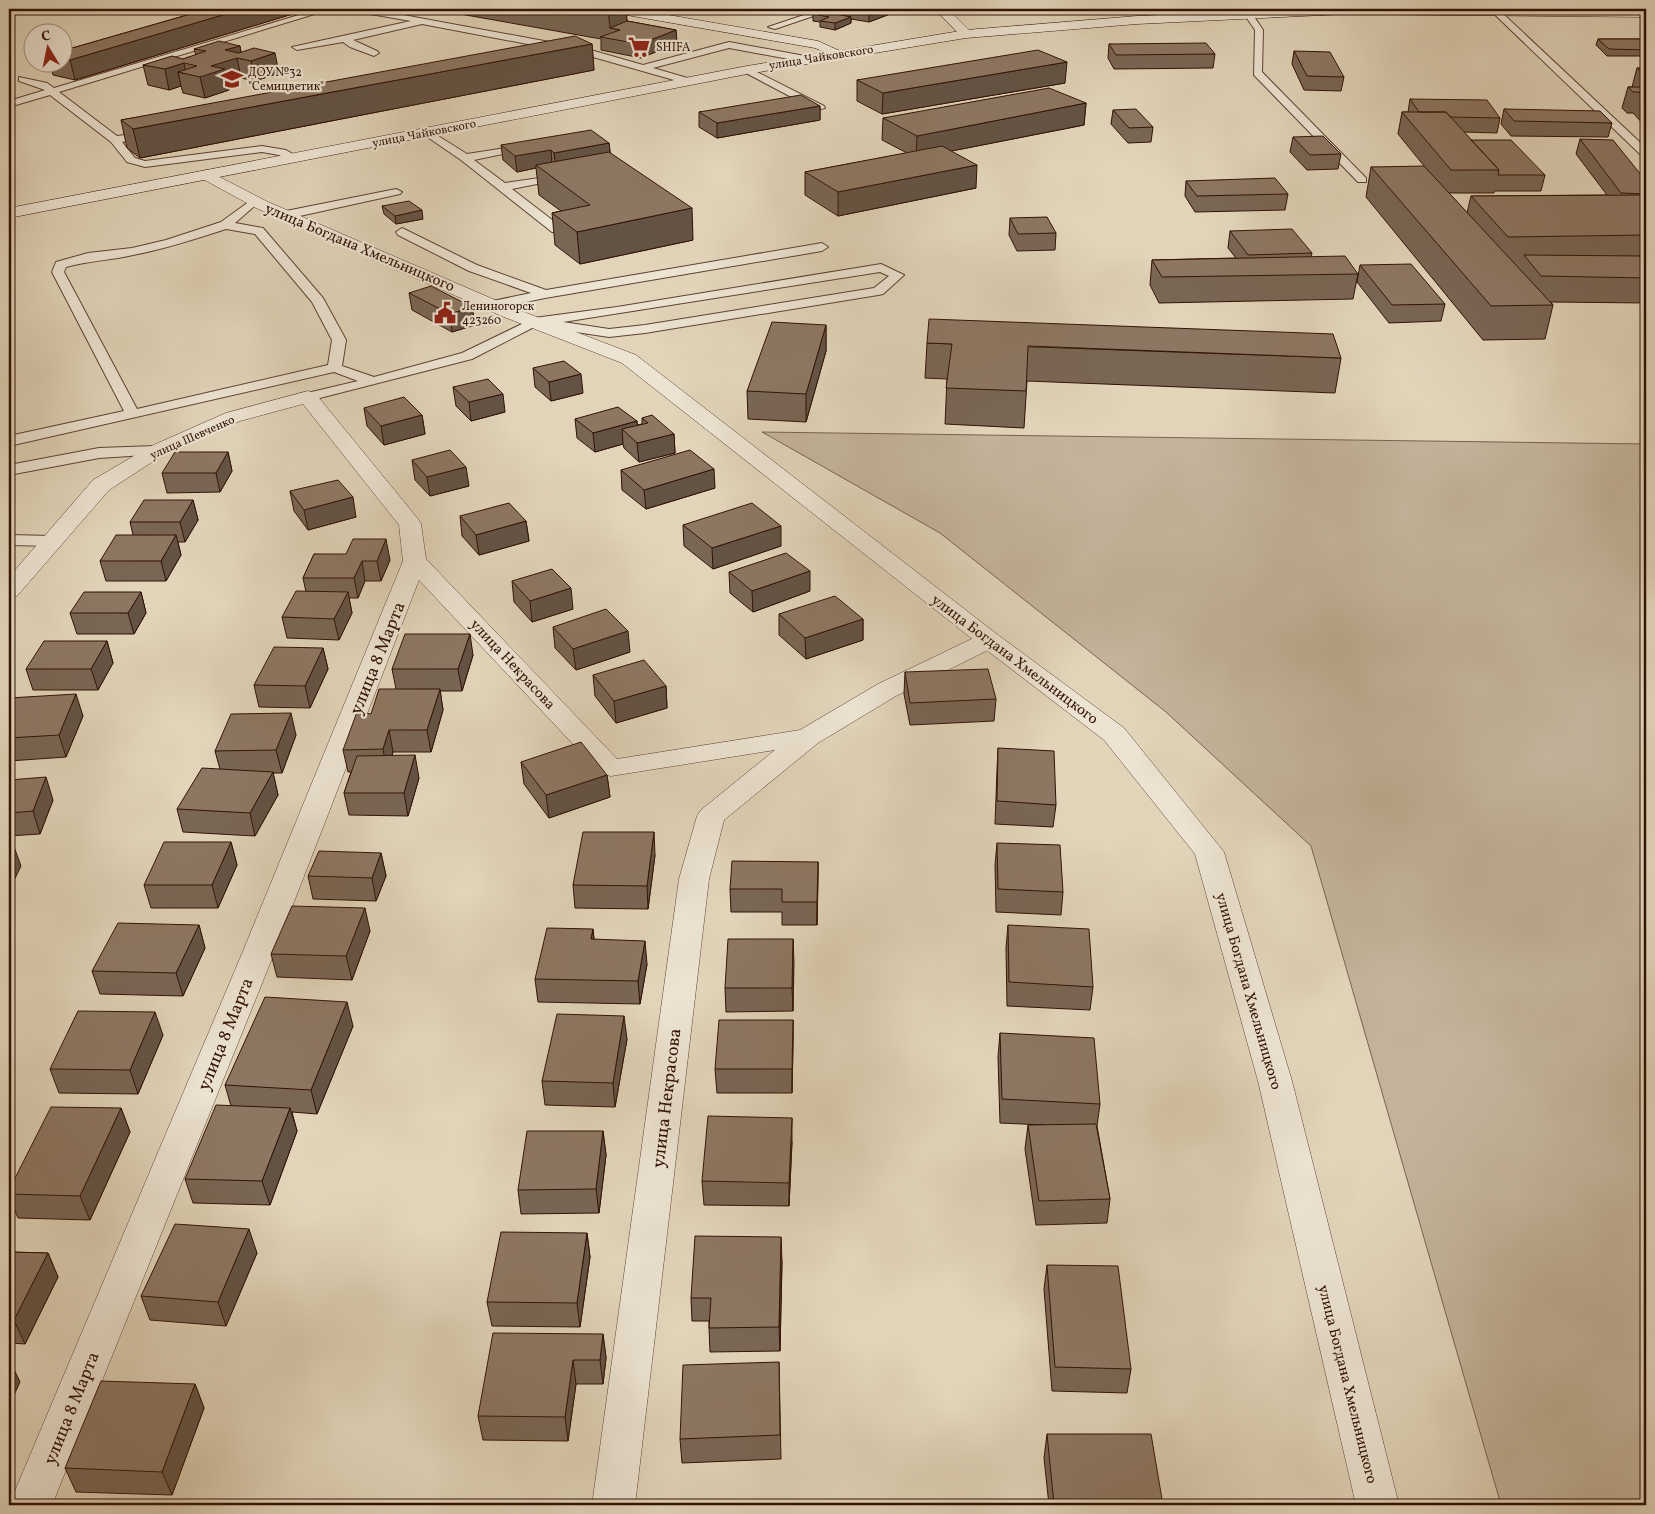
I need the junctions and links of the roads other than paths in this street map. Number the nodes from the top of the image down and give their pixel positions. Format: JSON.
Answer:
{"nodes":[{"id":1,"x":327,"y":9,"type":"edge"},
{"id":2,"x":359,"y":9,"type":"edge"},
{"id":3,"x":615,"y":9,"type":"edge"},
{"id":4,"x":668,"y":9,"type":"edge"},
{"id":5,"x":830,"y":9,"type":"edge"},
{"id":6,"x":942,"y":9,"type":"edge"},
{"id":7,"x":1494,"y":9,"type":"edge"},
{"id":8,"x":1646,"y":13,"type":"edge"},
{"id":9,"x":1248,"y":14,"type":"junction"},
{"id":10,"x":423,"y":21,"type":"junction"},
{"id":11,"x":772,"y":27,"type":"junction"},
{"id":12,"x":966,"y":34,"type":"junction"},
{"id":13,"x":346,"y":39,"type":"junction"},
{"id":14,"x":297,"y":47,"type":"dead end"},
{"id":15,"x":872,"y":48,"type":"junction"},
{"id":16,"x":587,"y":52,"type":"junction"},
{"id":17,"x":374,"y":53,"type":"dead end"},
{"id":18,"x":841,"y":54,"type":"junction"},
{"id":19,"x":557,"y":58,"type":"edge"},
{"id":20,"x":805,"y":60,"type":"junction"},
{"id":21,"x":640,"y":68,"type":"junction"},
{"id":22,"x":747,"y":70,"type":"junction"},
{"id":23,"x":41,"y":73,"type":"dead end"},
{"id":24,"x":688,"y":81,"type":"junction"},
{"id":25,"x":50,"y":92,"type":"junction"},
{"id":26,"x":9,"y":104,"type":"edge"},
{"id":27,"x":820,"y":108,"type":"edge"},
{"id":28,"x":164,"y":131,"type":"edge"},
{"id":29,"x":426,"y":132,"type":"junction"},
{"id":30,"x":115,"y":140,"type":"junction"},
{"id":31,"x":527,"y":146,"type":"edge"},
{"id":32,"x":1646,"y":154,"type":"edge"},
{"id":33,"x":292,"y":158,"type":"junction"},
{"id":34,"x":465,"y":158,"type":"junction"},
{"id":35,"x":578,"y":174,"type":"edge"},
{"id":36,"x":206,"y":175,"type":"junction"},
{"id":37,"x":1362,"y":180,"type":"dead end"},
{"id":38,"x":503,"y":186,"type":"junction"},
{"id":39,"x":396,"y":192,"type":"dead end"},
{"id":40,"x":254,"y":201,"type":"junction"},
{"id":41,"x":9,"y":213,"type":"edge"},
{"id":42,"x":286,"y":215,"type":"junction"},
{"id":43,"x":225,"y":225,"type":"junction"},
{"id":44,"x":556,"y":229,"type":"edge"},
{"id":45,"x":402,"y":232,"type":"dead end"},
{"id":46,"x":822,"y":247,"type":"dead end"},
{"id":47,"x":545,"y":294,"type":"junction"},
{"id":48,"x":493,"y":305,"type":"junction"},
{"id":49,"x":534,"y":322,"type":"junction"},
{"id":50,"x":335,"y":368,"type":"junction"},
{"id":51,"x":373,"y":382,"type":"junction"},
{"id":52,"x":308,"y":397,"type":"junction"},
{"id":53,"x":133,"y":414,"type":"junction"},
{"id":54,"x":9,"y":441,"type":"edge"},
{"id":55,"x":156,"y":451,"type":"junction"},
{"id":56,"x":9,"y":470,"type":"edge"},
{"id":57,"x":9,"y":540,"type":"edge"},
{"id":58,"x":53,"y":541,"type":"junction"},
{"id":59,"x":415,"y":561,"type":"junction"},
{"id":60,"x":9,"y":591,"type":"edge"},
{"id":61,"x":989,"y":640,"type":"junction"},
{"id":62,"x":808,"y":737,"type":"junction"},
{"id":63,"x":31,"y":1505,"type":"edge"},
{"id":64,"x":614,"y":1505,"type":"edge"},
{"id":65,"x":1378,"y":1505,"type":"edge"}],
"edges":[{"from":1,"to":25,"type":"lane"},
{"from":2,"to":10,"type":"lane"},
{"from":3,"to":18,"type":"street"},
{"from":4,"to":11,"type":"street"},
{"from":5,"to":11,"type":"lane"},
{"from":6,"to":12,"type":"street"},
{"from":7,"to":8,"type":"street","name":"улица Чайковского"},
{"from":7,"to":9,"type":"street","name":"улица Чайковского"},
{"from":7,"to":32,"type":"lane"},
{"from":9,"to":12,"type":"street","name":"улица Чайковского"},
{"from":9,"to":37,"type":"lane"},
{"from":10,"to":13,"type":"lane"},
{"from":10,"to":16,"type":"lane"},
{"from":11,"to":15,"type":"street"},
{"from":12,"to":15,"type":"street","name":"улица Чайковского"},
{"from":13,"to":14,"type":"lane"},
{"from":13,"to":17,"type":"lane"},
{"from":15,"to":18,"type":"street","name":"улица Чайковского"},
{"from":16,"to":19,"type":"lane"},
{"from":16,"to":21,"type":"lane"},
{"from":18,"to":20,"type":"street","name":"улица Чайковского"},
{"from":20,"to":21,"type":"lane"},
{"from":20,"to":22,"type":"street","name":"улица Чайковского"},
{"from":21,"to":24,"type":"lane"},
{"from":22,"to":24,"type":"street","name":"улица Чайковского"},
{"from":22,"to":27,"type":"lane"},
{"from":23,"to":25,"type":"lane"},
{"from":24,"to":29,"type":"street","name":"улица Чайковского"},
{"from":25,"to":26,"type":"lane"},
{"from":25,"to":30,"type":"lane"},
{"from":28,"to":30,"type":"lane"},
{"from":29,"to":33,"type":"street","name":"улица Чайковского"},
{"from":29,"to":34,"type":"lane"},
{"from":30,"to":33,"type":"lane"},
{"from":31,"to":34,"type":"lane"},
{"from":33,"to":36,"type":"street","name":"улица Чайковского"},
{"from":34,"to":38,"type":"lane"},
{"from":35,"to":38,"type":"lane"},
{"from":36,"to":40,"type":"street","name":"улица Богдана Хмельницкого"},
{"from":36,"to":41,"type":"street","name":"улица Чайковского"},
{"from":38,"to":44,"type":"lane"},
{"from":39,"to":42,"type":"lane"},
{"from":40,"to":42,"type":"street","name":"улица Богдана Хмельницкого"},
{"from":40,"to":43,"type":"lane"},
{"from":42,"to":48,"type":"street","name":"улица Богдана Хмельницкого"},
{"from":43,"to":50,"type":"lane"},
{"from":43,"to":53,"type":"lane"},
{"from":45,"to":47,"type":"lane"},
{"from":46,"to":47,"type":"lane"},
{"from":47,"to":48,"type":"lane"},
{"from":48,"to":49,"type":"street","name":"улица Богдана Хмельницкого"},
{"from":49,"to":49,"type":"lane"},
{"from":49,"to":51,"type":"lane"},
{"from":49,"to":61,"type":"street","name":"улица Богдана Хмельницкого"},
{"from":50,"to":51,"type":"lane"},
{"from":50,"to":53,"type":"lane"},
{"from":51,"to":52,"type":"lane"},
{"from":52,"to":55,"type":"street","name":"улица Шевченко"},
{"from":52,"to":59,"type":"street"},
{"from":53,"to":54,"type":"lane"},
{"from":55,"to":56,"type":"lane"},
{"from":55,"to":58,"type":"street","name":"улица Шевченко"},
{"from":57,"to":58,"type":"lane"},
{"from":58,"to":60,"type":"street","name":"улица Шевченко"},
{"from":59,"to":62,"type":"street","name":"улица Некрасова"},
{"from":59,"to":63,"type":"street","name":"улица 8 Марта"},
{"from":61,"to":62,"type":"street","name":"улица Некрасова"},
{"from":61,"to":65,"type":"street","name":"улица Богдана Хмельницкого"},
{"from":62,"to":64,"type":"street","name":"улица Некрасова"}]}
